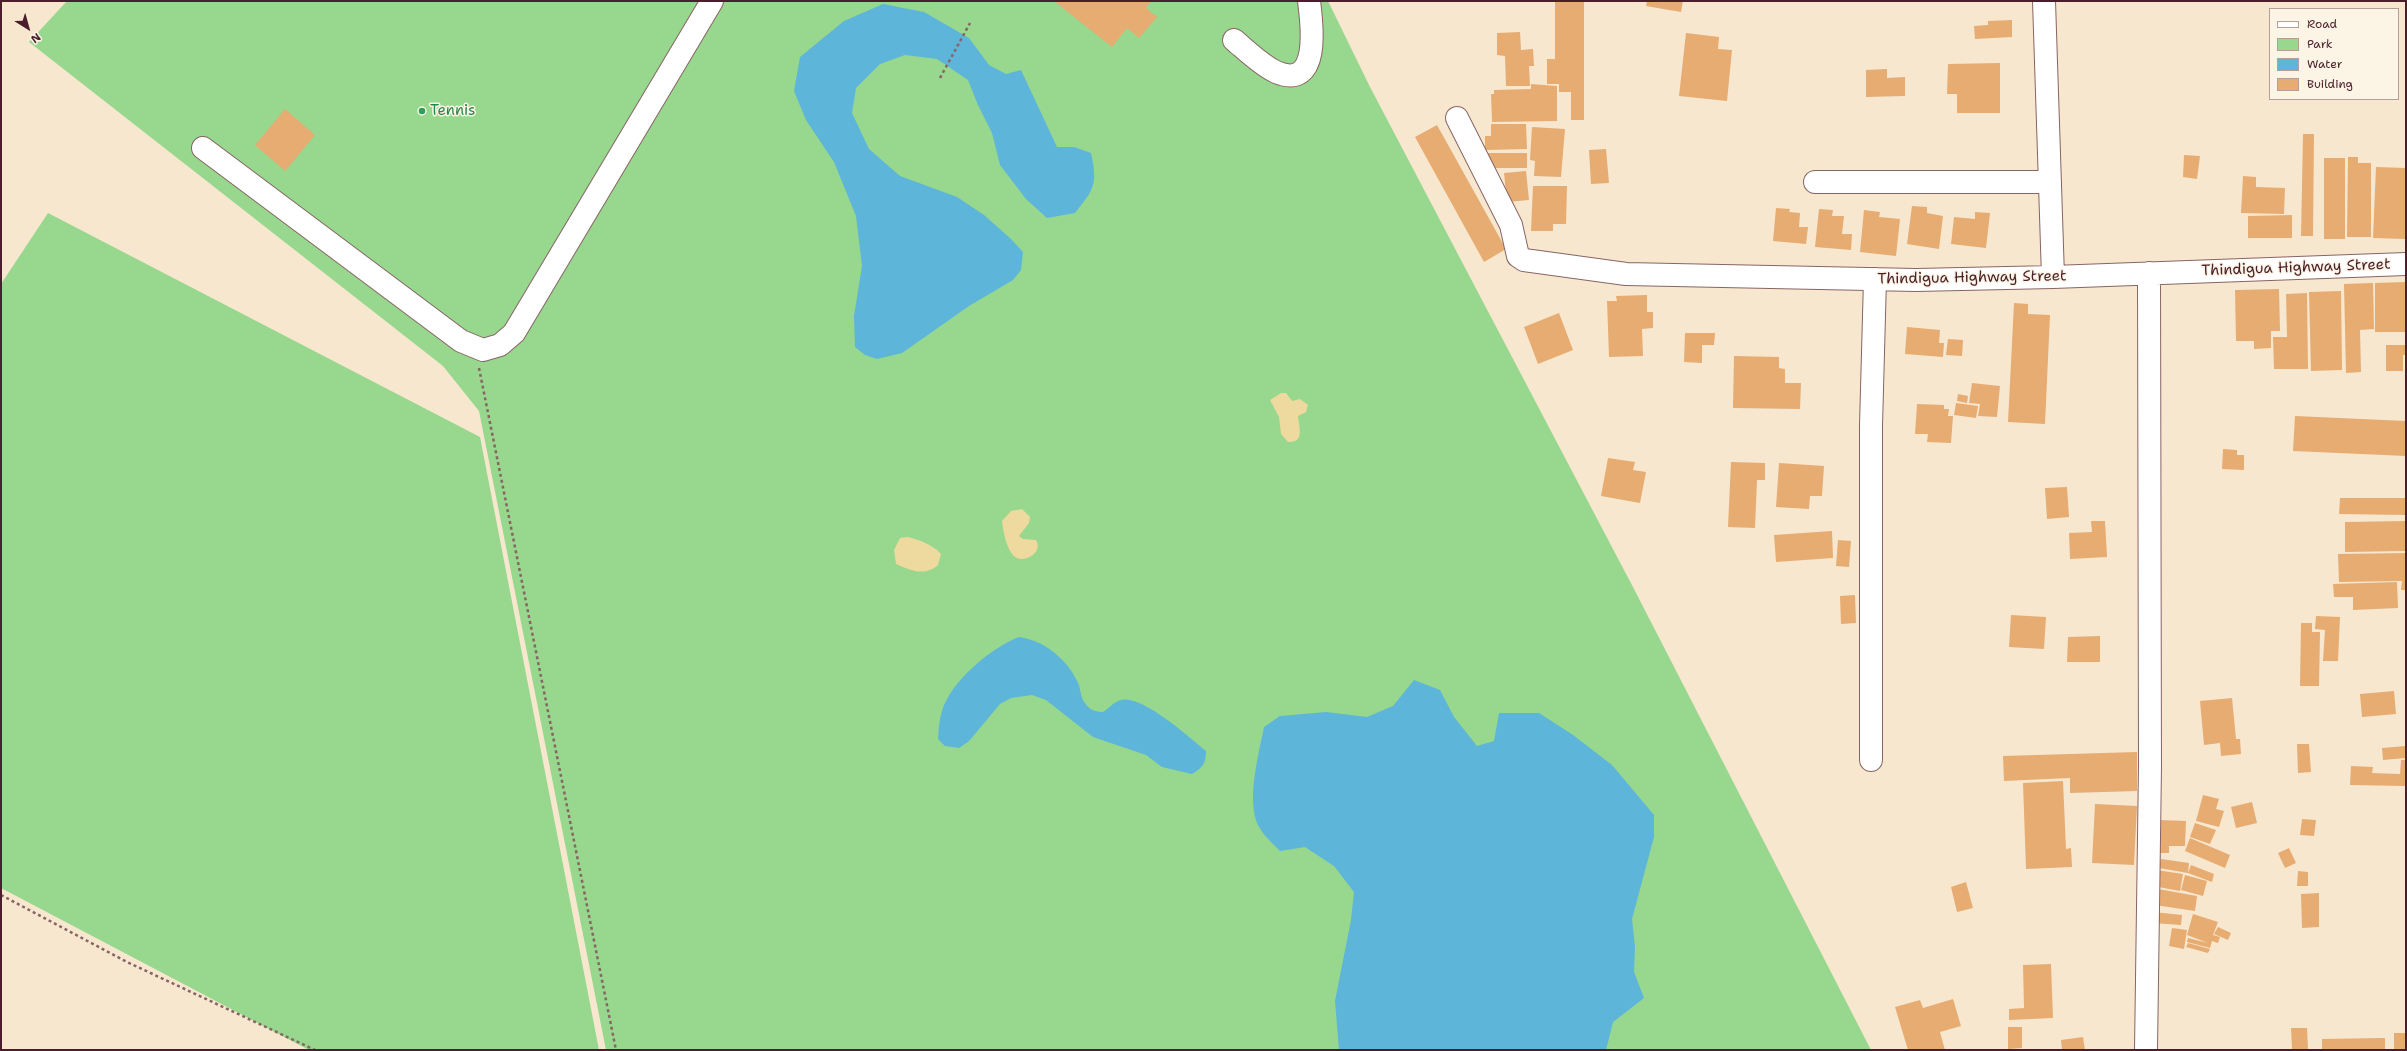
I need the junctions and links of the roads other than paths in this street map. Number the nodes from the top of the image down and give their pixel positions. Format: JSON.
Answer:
{"nodes":[{"id":1,"x":712,"y":1,"type":"edge"},
{"id":2,"x":1309,"y":1,"type":"edge"},
{"id":3,"x":2044,"y":1,"type":"edge"},
{"id":4,"x":1234,"y":40,"type":"dead end"},
{"id":5,"x":1458,"y":118,"type":"dead end"},
{"id":6,"x":203,"y":148,"type":"dead end"},
{"id":7,"x":1815,"y":182,"type":"dead end"},
{"id":8,"x":2050,"y":182,"type":"junction"},
{"id":9,"x":2406,"y":264,"type":"edge"},
{"id":10,"x":2150,"y":273,"type":"junction"},
{"id":11,"x":2053,"y":278,"type":"junction"},
{"id":12,"x":1875,"y":279,"type":"junction"},
{"id":13,"x":1871,"y":760,"type":"dead end"},
{"id":14,"x":2146,"y":1050,"type":"edge"}],
"edges":[{"from":1,"to":6,"type":"street"},
{"from":2,"to":4,"type":"street"},
{"from":3,"to":8,"type":"street"},
{"from":5,"to":12,"type":"street","name":"Thindigua Highway Street"},
{"from":7,"to":8,"type":"street"},
{"from":8,"to":11,"type":"street"},
{"from":9,"to":10,"type":"street","name":"Thindigua Highway Street"},
{"from":10,"to":11,"type":"street","name":"Thindigua Highway Street"},
{"from":10,"to":14,"type":"street"},
{"from":11,"to":12,"type":"street","name":"Thindigua Highway Street"},
{"from":12,"to":13,"type":"street"}]}
